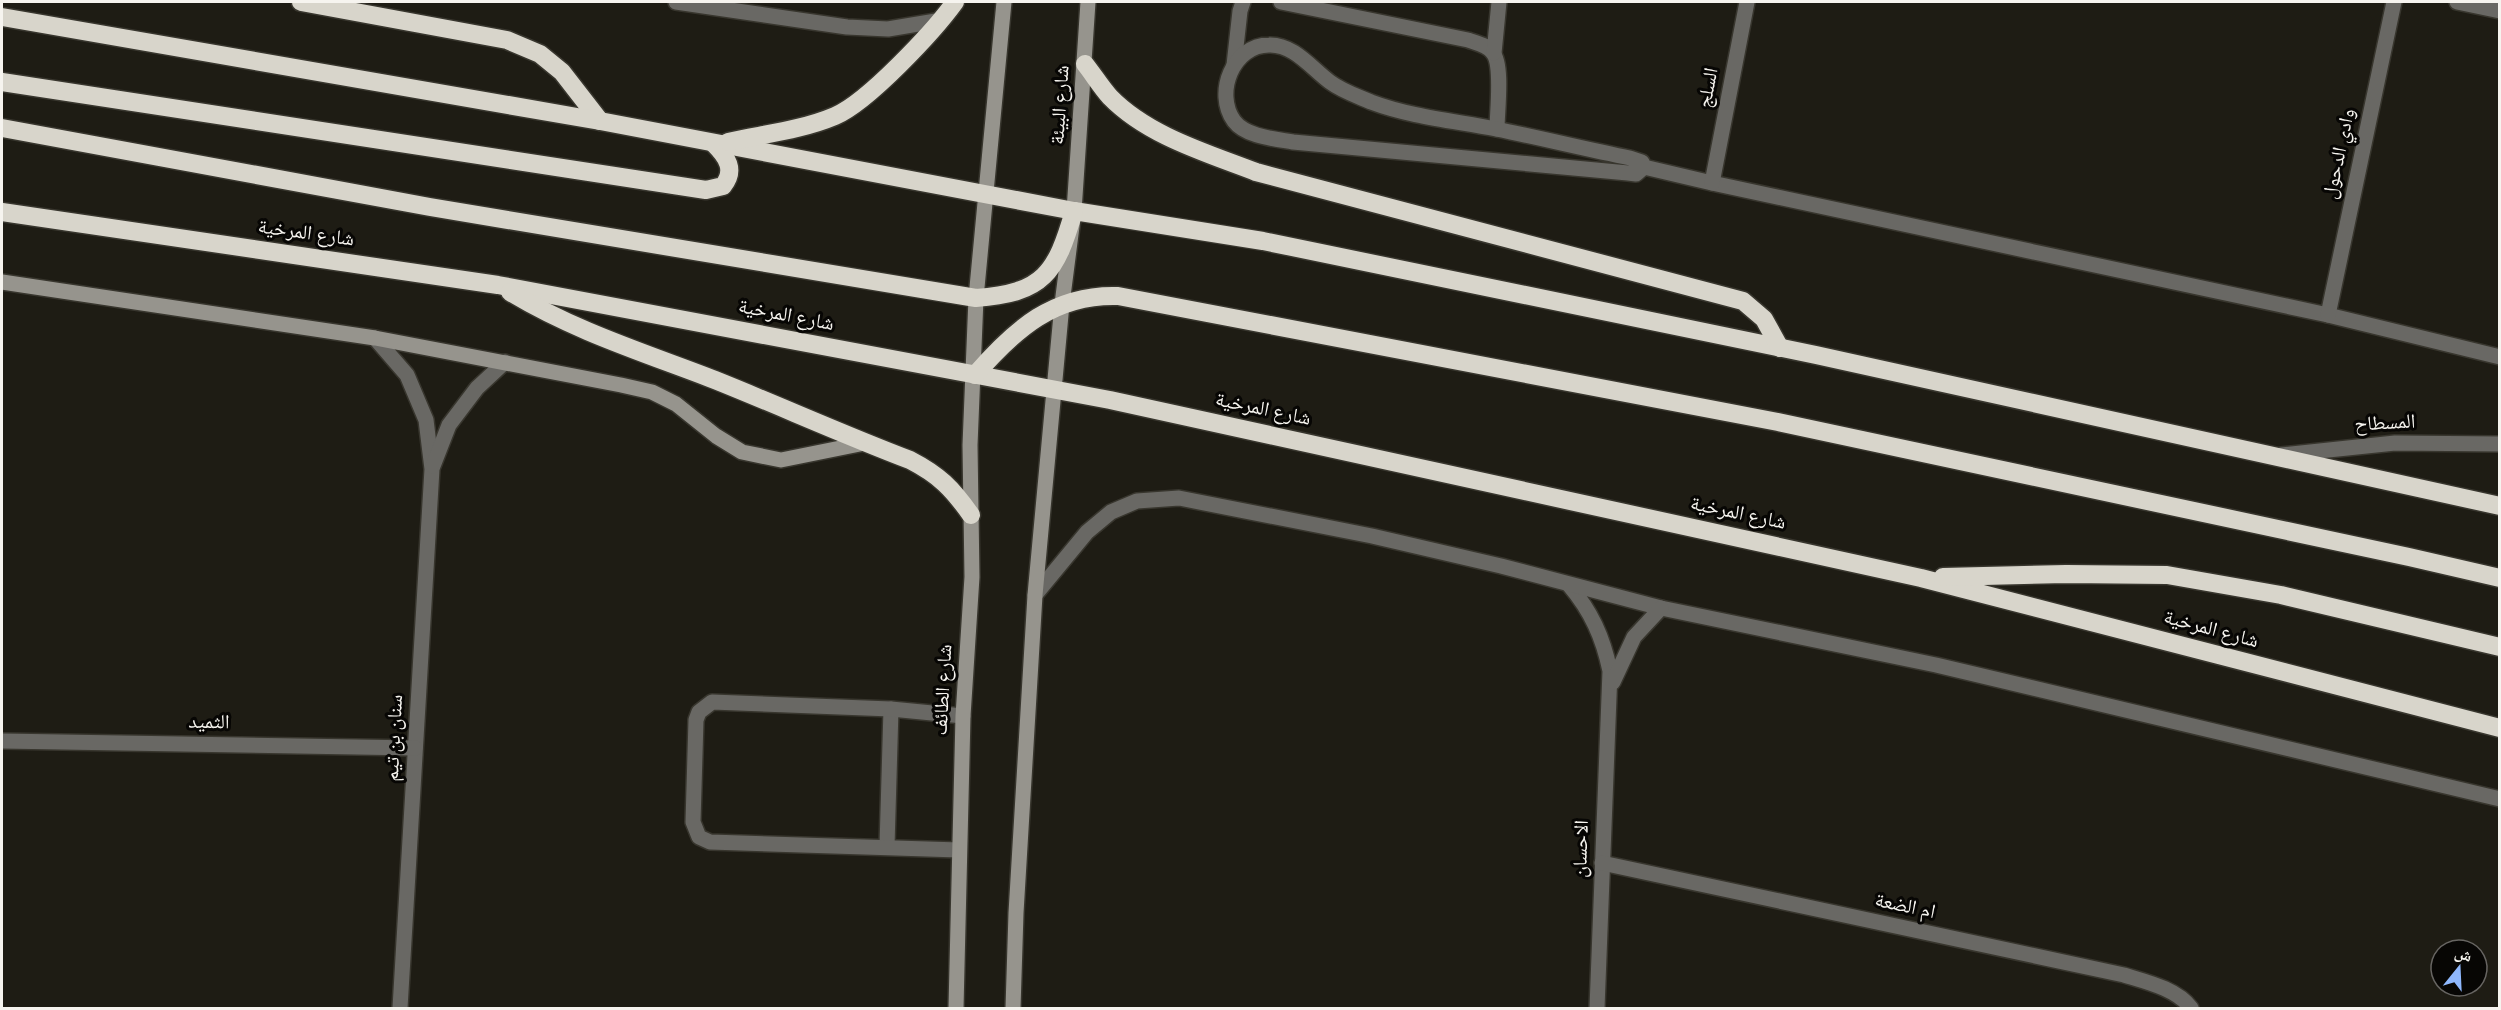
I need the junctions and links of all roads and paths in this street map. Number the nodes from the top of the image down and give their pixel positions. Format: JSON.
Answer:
{"nodes":[{"id":1,"x":302,"y":2,"type":"edge"},
{"id":2,"x":676,"y":2,"type":"edge"},
{"id":3,"x":955,"y":2,"type":"edge"},
{"id":4,"x":1004,"y":2,"type":"edge"},
{"id":5,"x":1088,"y":2,"type":"edge"},
{"id":6,"x":1243,"y":2,"type":"edge"},
{"id":7,"x":1281,"y":2,"type":"edge"},
{"id":8,"x":1499,"y":2,"type":"edge"},
{"id":9,"x":1747,"y":2,"type":"edge"},
{"id":10,"x":2394,"y":2,"type":"edge"},
{"id":11,"x":2457,"y":2,"type":"edge"},
{"id":12,"x":2499,"y":11,"type":"edge"},
{"id":13,"x":2,"y":17,"type":"edge"},
{"id":14,"x":942,"y":20,"type":"junction"},
{"id":15,"x":1494,"y":53,"type":"junction"},
{"id":16,"x":1085,"y":64,"type":"junction"},
{"id":17,"x":1234,"y":65,"type":"junction"},
{"id":18,"x":2,"y":82,"type":"edge"},
{"id":19,"x":600,"y":121,"type":"junction"},
{"id":20,"x":2,"y":128,"type":"edge"},
{"id":21,"x":1497,"y":129,"type":"junction"},
{"id":22,"x":714,"y":144,"type":"junction"},
{"id":23,"x":1644,"y":167,"type":"junction"},
{"id":24,"x":1712,"y":183,"type":"junction"},
{"id":25,"x":985,"y":194,"type":"junction"},
{"id":26,"x":1074,"y":211,"type":"junction"},
{"id":27,"x":2,"y":212,"type":"edge"},
{"id":28,"x":2,"y":282,"type":"edge"},
{"id":29,"x":498,"y":285,"type":"junction"},
{"id":30,"x":976,"y":298,"type":"junction"},
{"id":31,"x":1062,"y":303,"type":"junction"},
{"id":32,"x":2328,"y":315,"type":"junction"},
{"id":33,"x":375,"y":338,"type":"junction"},
{"id":34,"x":1780,"y":348,"type":"junction"},
{"id":35,"x":2499,"y":357,"type":"edge"},
{"id":36,"x":505,"y":362,"type":"junction"},
{"id":37,"x":975,"y":375,"type":"junction"},
{"id":38,"x":1054,"y":389,"type":"junction"},
{"id":39,"x":865,"y":443,"type":"junction"},
{"id":40,"x":2499,"y":444,"type":"edge"},
{"id":41,"x":2273,"y":456,"type":"junction"},
{"id":42,"x":432,"y":469,"type":"junction"},
{"id":43,"x":2499,"y":506,"type":"edge"},
{"id":44,"x":971,"y":515,"type":"junction"},
{"id":45,"x":1921,"y":578,"type":"junction"},
{"id":46,"x":2499,"y":578,"type":"edge"},
{"id":47,"x":1569,"y":584,"type":"junction"},
{"id":48,"x":1035,"y":595,"type":"junction"},
{"id":49,"x":1661,"y":608,"type":"junction"},
{"id":50,"x":2499,"y":647,"type":"edge"},
{"id":51,"x":1610,"y":691,"type":"junction"},
{"id":52,"x":891,"y":709,"type":"junction"},
{"id":53,"x":963,"y":716,"type":"junction"},
{"id":54,"x":2499,"y":728,"type":"edge"},
{"id":55,"x":2,"y":741,"type":"edge"},
{"id":56,"x":415,"y":748,"type":"junction"},
{"id":57,"x":2498,"y":800,"type":"edge"},
{"id":58,"x":887,"y":846,"type":"junction"},
{"id":59,"x":959,"y":850,"type":"junction"},
{"id":60,"x":1602,"y":863,"type":"junction"},
{"id":61,"x":400,"y":1008,"type":"edge"},
{"id":62,"x":956,"y":1008,"type":"edge"},
{"id":63,"x":1013,"y":1008,"type":"edge"},
{"id":64,"x":1597,"y":1008,"type":"edge"},
{"id":65,"x":2191,"y":1008,"type":"edge"}],
"edges":[{"from":1,"to":19,"type":"highway"},
{"from":2,"to":14,"type":"street"},
{"from":3,"to":14,"type":"highway"},
{"from":4,"to":25,"type":"street"},
{"from":5,"to":16,"type":"street","name":"شارع البيئة"},
{"from":6,"to":17,"type":"street"},
{"from":7,"to":15,"type":"street"},
{"from":8,"to":15,"type":"street"},
{"from":9,"to":24,"type":"street","name":"السلج"},
{"from":10,"to":32,"type":"street","name":"وادي الدحول"},
{"from":11,"to":12,"type":"street"},
{"from":13,"to":19,"type":"highway"},
{"from":14,"to":22,"type":"highway"},
{"from":15,"to":21,"type":"street"},
{"from":16,"to":26,"type":"street","name":"شارع البيئة"},
{"from":16,"to":34,"type":"highway"},
{"from":17,"to":21,"type":"street"},
{"from":17,"to":23,"type":"street"},
{"from":18,"to":22,"type":"highway"},
{"from":19,"to":22,"type":"highway"},
{"from":20,"to":30,"type":"highway"},
{"from":21,"to":23,"type":"street"},
{"from":22,"to":25,"type":"highway"},
{"from":23,"to":24,"type":"street"},
{"from":24,"to":32,"type":"street"},
{"from":25,"to":26,"type":"highway"},
{"from":25,"to":30,"type":"street","name":"شارع الطائف"},
{"from":26,"to":30,"type":"highway"},
{"from":26,"to":31,"type":"street","name":"شارع البيئة"},
{"from":26,"to":34,"type":"highway"},
{"from":27,"to":29,"type":"highway","name":"شارع المرخية"},
{"from":28,"to":33,"type":"street"},
{"from":29,"to":37,"type":"highway","name":"شارع المرخية"},
{"from":29,"to":39,"type":"highway"},
{"from":30,"to":37,"type":"street","name":"شارع الطائف"},
{"from":31,"to":37,"type":"highway"},
{"from":31,"to":38,"type":"street","name":"شارع البيئة"},
{"from":31,"to":46,"type":"highway"},
{"from":32,"to":35,"type":"street"},
{"from":33,"to":36,"type":"street"},
{"from":33,"to":42,"type":"street","name":"سنان بن تيم"},
{"from":34,"to":41,"type":"highway"},
{"from":36,"to":39,"type":"street"},
{"from":36,"to":42,"type":"street","name":"سنان بن تيم"},
{"from":37,"to":38,"type":"highway","name":"شارع المرخية"},
{"from":37,"to":44,"type":"street","name":"شارع الطائف"},
{"from":38,"to":45,"type":"highway","name":"شارع المرخية"},
{"from":38,"to":48,"type":"street"},
{"from":39,"to":44,"type":"highway"},
{"from":40,"to":41,"type":"street","name":"المسطاح"},
{"from":41,"to":43,"type":"highway"},
{"from":42,"to":56,"type":"street","name":"سنان بن تيم"},
{"from":44,"to":53,"type":"street","name":"شارع الطائف"},
{"from":45,"to":50,"type":"highway"},
{"from":45,"to":54,"type":"highway","name":"شارع المرخية"},
{"from":47,"to":48,"type":"street"},
{"from":47,"to":49,"type":"street"},
{"from":47,"to":51,"type":"street","name":"الاحسان"},
{"from":48,"to":63,"type":"street"},
{"from":49,"to":51,"type":"street","name":"الاحسان"},
{"from":49,"to":57,"type":"street"},
{"from":51,"to":60,"type":"street","name":"الاحسان"},
{"from":52,"to":53,"type":"street"},
{"from":52,"to":58,"type":"street"},
{"from":52,"to":58,"type":"street"},
{"from":53,"to":59,"type":"street","name":"شارع الطائف"},
{"from":55,"to":56,"type":"street","name":"الثميد"},
{"from":56,"to":61,"type":"street","name":"سنان بن تيم"},
{"from":58,"to":59,"type":"street"},
{"from":59,"to":62,"type":"street","name":"شارع الطائف"},
{"from":60,"to":64,"type":"street","name":"الاحسان"},
{"from":60,"to":65,"type":"street","name":"ام الضعة"}]}
